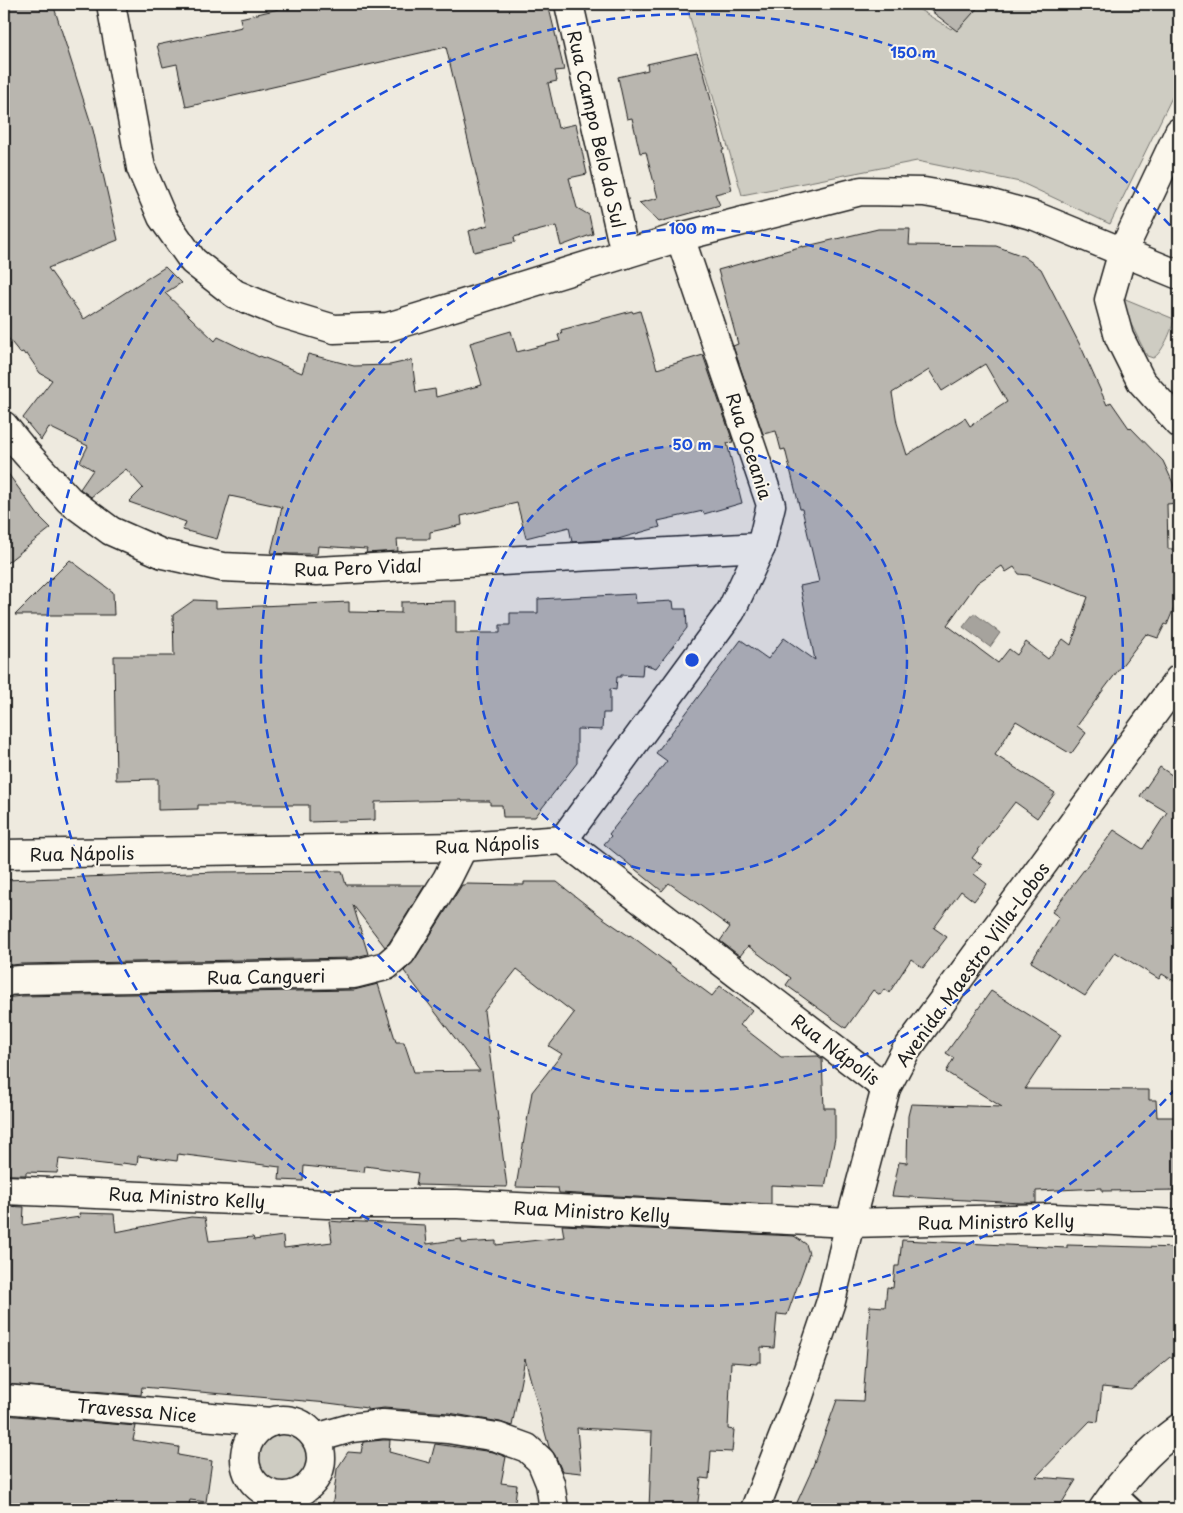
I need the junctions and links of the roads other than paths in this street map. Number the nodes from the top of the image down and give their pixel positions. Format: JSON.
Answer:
{"nodes":[{"id":1,"x":111,"y":4,"type":"edge"},
{"id":2,"x":569,"y":4,"type":"edge"},
{"id":3,"x":1179,"y":132,"type":"edge"},
{"id":4,"x":680,"y":237,"type":"junction"},
{"id":5,"x":1123,"y":251,"type":"junction"},
{"id":6,"x":625,"y":254,"type":"junction"},
{"id":7,"x":1179,"y":275,"type":"edge"},
{"id":8,"x":1179,"y":423,"type":"edge"},
{"id":9,"x":4,"y":426,"type":"edge"},
{"id":10,"x":761,"y":546,"type":"junction"},
{"id":11,"x":1179,"y":679,"type":"edge"},
{"id":12,"x":563,"y":840,"type":"junction"},
{"id":13,"x":463,"y":847,"type":"junction"},
{"id":14,"x":4,"y":854,"type":"edge"},
{"id":15,"x":4,"y":983,"type":"edge"},
{"id":16,"x":886,"y":1088,"type":"junction"},
{"id":17,"x":4,"y":1190,"type":"edge"},
{"id":18,"x":850,"y":1223,"type":"junction"},
{"id":19,"x":1179,"y":1224,"type":"edge"},
{"id":20,"x":4,"y":1399,"type":"edge"},
{"id":21,"x":271,"y":1422,"type":"junction"},
{"id":22,"x":1179,"y":1428,"type":"edge"},
{"id":23,"x":316,"y":1438,"type":"junction"},
{"id":24,"x":1109,"y":1500,"type":"edge"},
{"id":25,"x":280,"y":1503,"type":"edge"},
{"id":26,"x":554,"y":1509,"type":"edge"},
{"id":27,"x":755,"y":1509,"type":"edge"},
{"id":28,"x":1135,"y":1509,"type":"edge"}],
"edges":[{"from":1,"to":6,"type":"street"},
{"from":2,"to":6,"type":"street","name":"Rua Campo Belo do Sul"},
{"from":3,"to":5,"type":"street"},
{"from":4,"to":5,"type":"street"},
{"from":4,"to":6,"type":"street"},
{"from":4,"to":10,"type":"street","name":"Rua Oceania"},
{"from":5,"to":7,"type":"street"},
{"from":5,"to":8,"type":"street"},
{"from":9,"to":10,"type":"street","name":"Rua Pero Vidal"},
{"from":10,"to":12,"type":"street","name":"Rua Oceania"},
{"from":11,"to":16,"type":"street","name":"Avenida Maestro Villa-Lobos"},
{"from":12,"to":13,"type":"street","name":"Rua Nápolis"},
{"from":12,"to":16,"type":"street","name":"Rua Nápolis"},
{"from":13,"to":14,"type":"street","name":"Rua Nápolis"},
{"from":13,"to":15,"type":"street","name":"Rua Cangueri"},
{"from":16,"to":18,"type":"street","name":"Avenida Maestro Villa-Lobos"},
{"from":17,"to":18,"type":"street","name":"Rua Ministro Kelly"},
{"from":18,"to":19,"type":"street","name":"Rua Ministro Kelly"},
{"from":18,"to":27,"type":"street","name":"Avenida Maestro Villa-Lobos"},
{"from":20,"to":21,"type":"street","name":"Travessa Nice"},
{"from":21,"to":23,"type":"street"},
{"from":21,"to":25,"type":"street"},
{"from":22,"to":24,"type":"street"},
{"from":23,"to":25,"type":"street"},
{"from":23,"to":26,"type":"street"},
{"from":24,"to":28,"type":"lane"}]}
